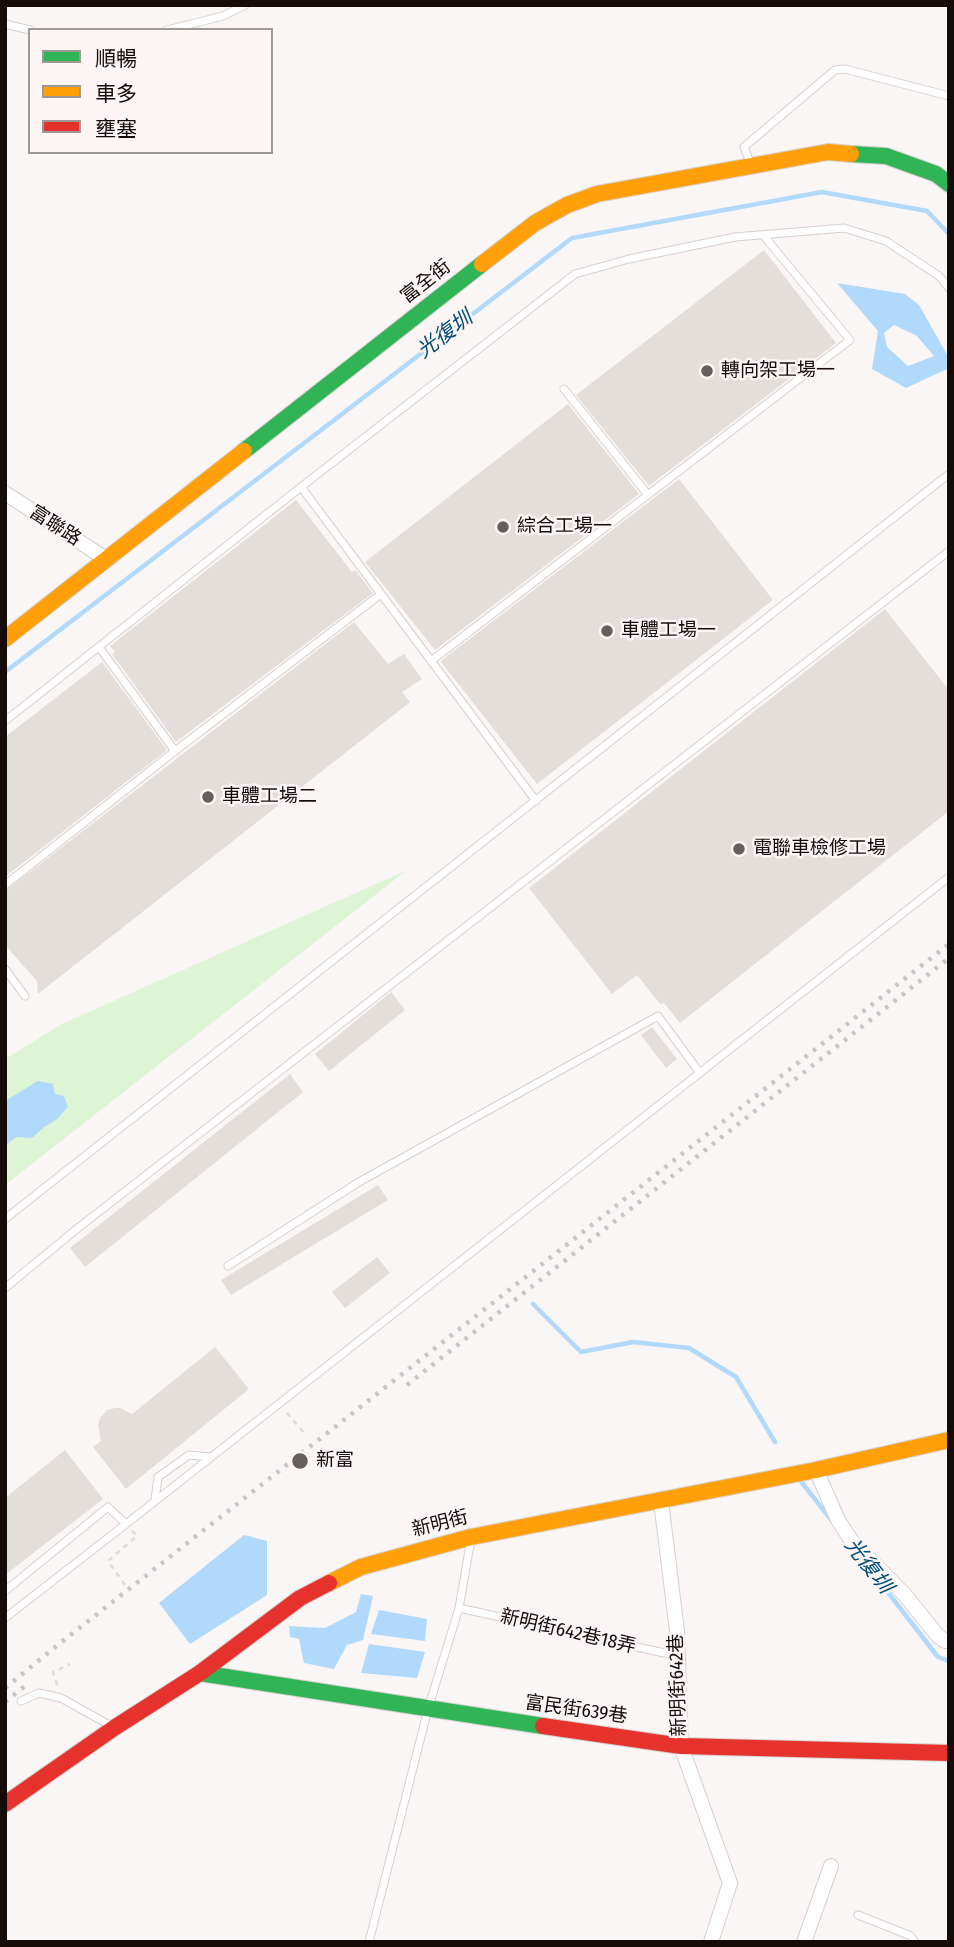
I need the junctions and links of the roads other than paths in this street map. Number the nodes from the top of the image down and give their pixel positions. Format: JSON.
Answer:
{"nodes":[{"id":1,"x":245,"y":5,"type":"edge"},
{"id":2,"x":5,"y":24,"type":"edge"},
{"id":3,"x":175,"y":28,"type":"edge"},
{"id":4,"x":28,"y":30,"type":"edge"},
{"id":5,"x":949,"y":96,"type":"edge"},
{"id":6,"x":751,"y":166,"type":"junction"},
{"id":7,"x":949,"y":184,"type":"edge"},
{"id":8,"x":763,"y":234,"type":"junction"},
{"id":9,"x":949,"y":288,"type":"edge"},
{"id":10,"x":564,"y":389,"type":"dead end"},
{"id":11,"x":949,"y":474,"type":"edge"},
{"id":12,"x":301,"y":487,"type":"junction"},
{"id":13,"x":5,"y":493,"type":"edge"},
{"id":14,"x":648,"y":495,"type":"junction"},
{"id":15,"x":949,"y":551,"type":"edge"},
{"id":16,"x":106,"y":559,"type":"junction"},
{"id":17,"x":381,"y":594,"type":"junction"},
{"id":18,"x":5,"y":639,"type":"edge"},
{"id":19,"x":99,"y":646,"type":"junction"},
{"id":20,"x":431,"y":662,"type":"junction"},
{"id":21,"x":5,"y":721,"type":"edge"},
{"id":22,"x":175,"y":751,"type":"junction"},
{"id":23,"x":536,"y":801,"type":"junction"},
{"id":24,"x":949,"y":877,"type":"edge"},
{"id":25,"x":5,"y":885,"type":"edge"},
{"id":26,"x":5,"y":969,"type":"edge"},
{"id":27,"x":25,"y":996,"type":"dead end"},
{"id":28,"x":700,"y":1073,"type":"junction"},
{"id":29,"x":5,"y":1219,"type":"edge"},
{"id":30,"x":228,"y":1266,"type":"dead end"},
{"id":31,"x":5,"y":1288,"type":"edge"},
{"id":32,"x":949,"y":1440,"type":"edge"},
{"id":33,"x":211,"y":1457,"type":"junction"},
{"id":34,"x":816,"y":1470,"type":"junction"},
{"id":35,"x":155,"y":1500,"type":"junction"},
{"id":36,"x":661,"y":1500,"type":"junction"},
{"id":37,"x":126,"y":1524,"type":"junction"},
{"id":38,"x":471,"y":1538,"type":"junction"},
{"id":39,"x":5,"y":1591,"type":"edge"},
{"id":40,"x":459,"y":1608,"type":"junction"},
{"id":41,"x":5,"y":1618,"type":"edge"},
{"id":42,"x":949,"y":1641,"type":"edge"},
{"id":43,"x":678,"y":1656,"type":"junction"},
{"id":44,"x":200,"y":1673,"type":"junction"},
{"id":45,"x":21,"y":1701,"type":"dead end"},
{"id":46,"x":428,"y":1709,"type":"junction"},
{"id":47,"x":114,"y":1728,"type":"junction"},
{"id":48,"x":681,"y":1746,"type":"junction"},
{"id":49,"x":949,"y":1753,"type":"edge"},
{"id":50,"x":5,"y":1804,"type":"edge"},
{"id":51,"x":831,"y":1866,"type":"dead end"},
{"id":52,"x":858,"y":1915,"type":"dead end"},
{"id":53,"x":369,"y":1942,"type":"edge"},
{"id":54,"x":711,"y":1942,"type":"edge"},
{"id":55,"x":804,"y":1942,"type":"edge"},
{"id":56,"x":915,"y":1942,"type":"edge"}],
"edges":[{"from":1,"to":3,"type":"lane"},
{"from":2,"to":4,"type":"lane"},
{"from":5,"to":6,"type":"lane"},
{"from":6,"to":7,"type":"street","name":"富全街"},
{"from":6,"to":16,"type":"street","name":"富全街"},
{"from":8,"to":9,"type":"lane"},
{"from":8,"to":12,"type":"lane"},
{"from":8,"to":14,"type":"lane"},
{"from":10,"to":14,"type":"lane"},
{"from":11,"to":23,"type":"lane"},
{"from":12,"to":17,"type":"lane"},
{"from":12,"to":19,"type":"lane"},
{"from":13,"to":16,"type":"street","name":"富聯路"},
{"from":14,"to":20,"type":"lane"},
{"from":15,"to":31,"type":"lane"},
{"from":16,"to":18,"type":"street","name":"富全街"},
{"from":17,"to":20,"type":"lane"},
{"from":17,"to":22,"type":"lane"},
{"from":19,"to":21,"type":"lane"},
{"from":19,"to":22,"type":"lane"},
{"from":20,"to":23,"type":"lane"},
{"from":22,"to":25,"type":"lane"},
{"from":23,"to":29,"type":"lane"},
{"from":24,"to":28,"type":"lane"},
{"from":26,"to":27,"type":"lane"},
{"from":28,"to":30,"type":"lane"},
{"from":28,"to":33,"type":"lane"},
{"from":32,"to":34,"type":"street","name":"新明街"},
{"from":33,"to":35,"type":"lane"},
{"from":33,"to":35,"type":"lane"},
{"from":34,"to":36,"type":"street","name":"新明街"},
{"from":34,"to":42,"type":"street"},
{"from":35,"to":37,"type":"lane"},
{"from":36,"to":38,"type":"street","name":"新明街"},
{"from":36,"to":43,"type":"street","name":"新明街642巷"},
{"from":37,"to":39,"type":"lane"},
{"from":37,"to":41,"type":"lane"},
{"from":38,"to":40,"type":"lane"},
{"from":38,"to":44,"type":"street","name":"新明街"},
{"from":40,"to":43,"type":"lane","name":"新明街642巷18弄"},
{"from":40,"to":46,"type":"lane"},
{"from":43,"to":48,"type":"street","name":"新明街642巷"},
{"from":44,"to":46,"type":"street","name":"富民街639巷"},
{"from":44,"to":47,"type":"street","name":"新明街"},
{"from":45,"to":47,"type":"lane"},
{"from":46,"to":48,"type":"street","name":"富民街639巷"},
{"from":46,"to":53,"type":"lane"},
{"from":47,"to":50,"type":"street","name":"新明街"},
{"from":48,"to":49,"type":"street","name":"富民街639巷"},
{"from":48,"to":54,"type":"street","name":"新明街642巷"},
{"from":51,"to":55,"type":"street"},
{"from":52,"to":56,"type":"lane"}]}
